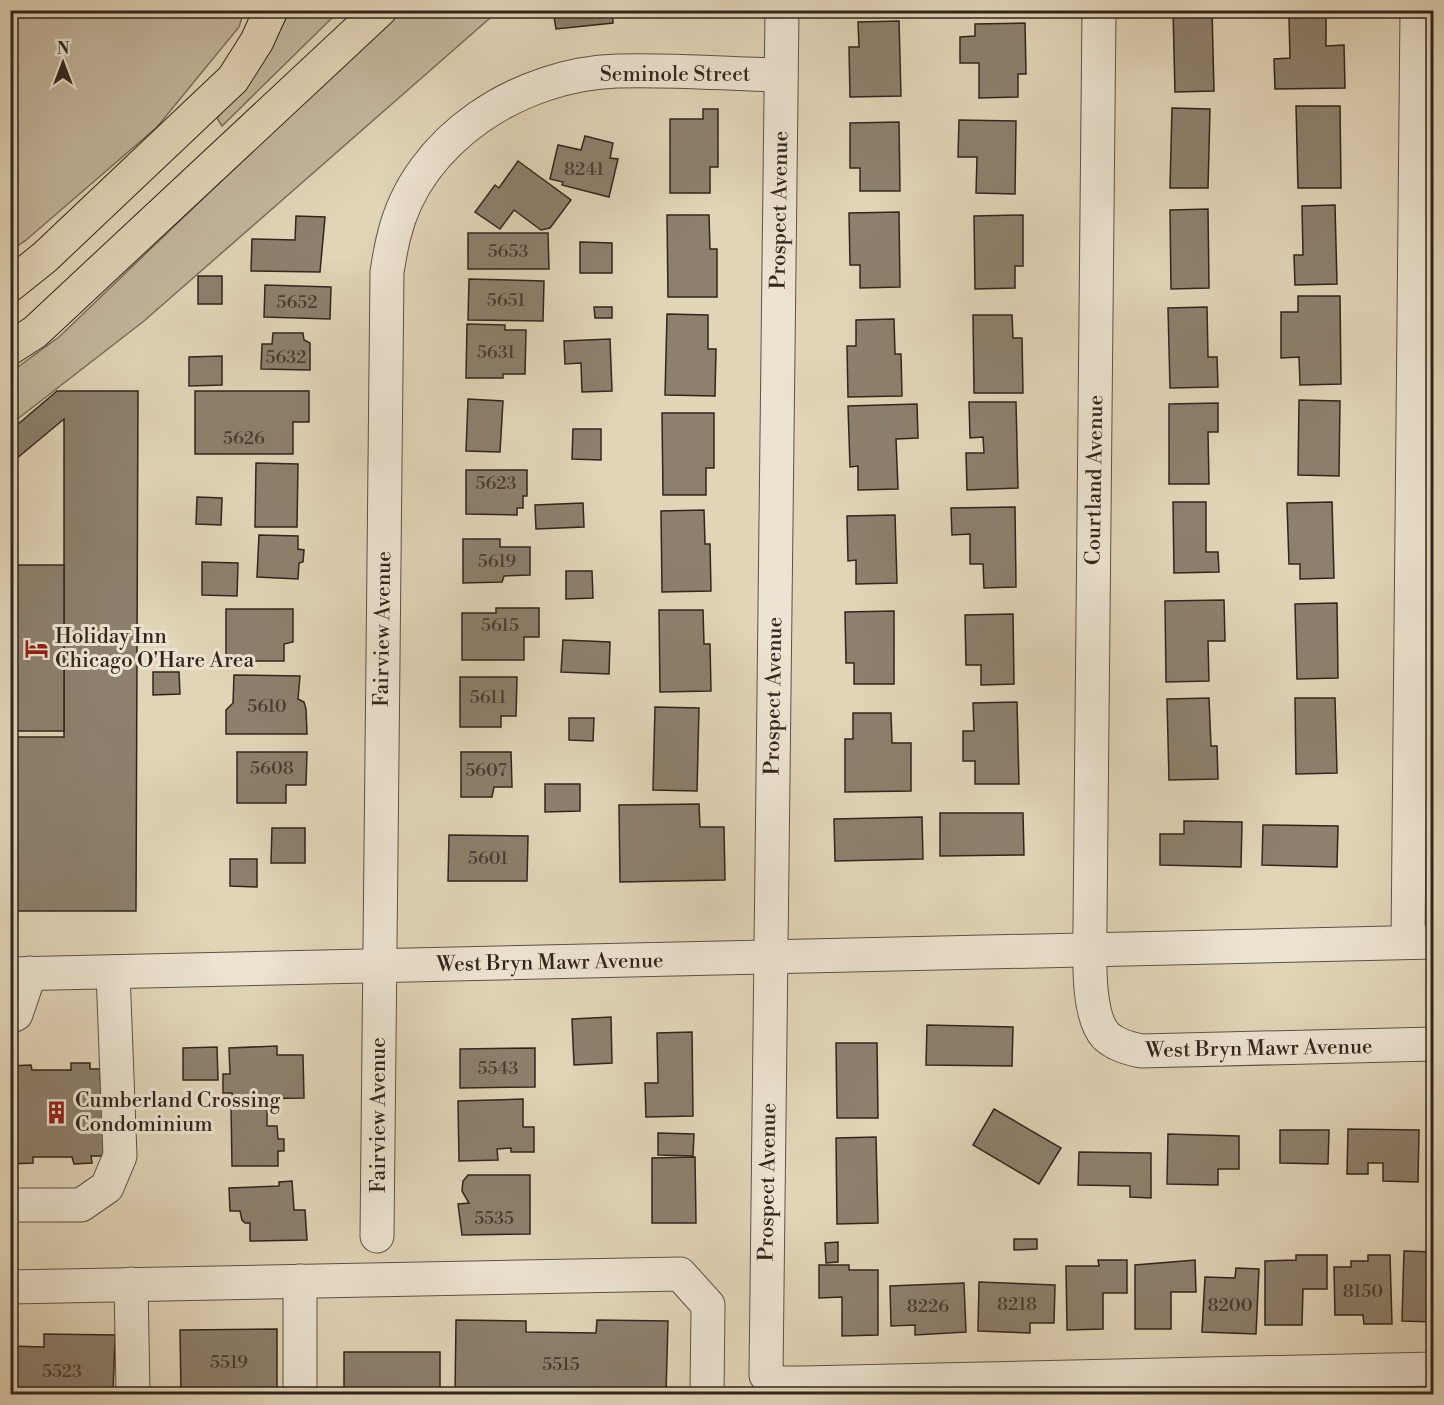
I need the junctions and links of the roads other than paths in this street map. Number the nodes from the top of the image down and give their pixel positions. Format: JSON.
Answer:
{"nodes":[{"id":1,"x":271,"y":10,"type":"edge"},
{"id":2,"x":380,"y":10,"type":"edge"},
{"id":3,"x":782,"y":10,"type":"edge"},
{"id":4,"x":1099,"y":10,"type":"edge"},
{"id":5,"x":1418,"y":10,"type":"edge"},
{"id":6,"x":781,"y":75,"type":"junction"},
{"id":7,"x":535,"y":87,"type":"joint"},
{"id":8,"x":10,"y":285,"type":"edge"},
{"id":9,"x":10,"y":348,"type":"edge"},
{"id":10,"x":1421,"y":942,"type":"edge"},
{"id":11,"x":1090,"y":949,"type":"junction"},
{"id":12,"x":770,"y":957,"type":"junction"},
{"id":13,"x":378,"y":966,"type":"junction"},
{"id":14,"x":113,"y":972,"type":"junction"},
{"id":15,"x":20,"y":974,"type":"edge"},
{"id":16,"x":10,"y":1017,"type":"edge"},
{"id":17,"x":1434,"y":1044,"type":"edge"},
{"id":18,"x":10,"y":1205,"type":"edge"},
{"id":19,"x":377,"y":1236,"type":"dead end"},
{"id":20,"x":300,"y":1281,"type":"junction"},
{"id":21,"x":131,"y":1284,"type":"junction"},
{"id":22,"x":10,"y":1287,"type":"edge"},
{"id":23,"x":1434,"y":1369,"type":"edge"},
{"id":24,"x":1263,"y":1383,"type":"edge"},
{"id":25,"x":901,"y":1387,"type":"edge"},
{"id":26,"x":133,"y":1395,"type":"edge"},
{"id":27,"x":300,"y":1395,"type":"edge"},
{"id":28,"x":707,"y":1395,"type":"edge"}],
"edges":[{"from":1,"to":8,"type":"highway"},
{"from":2,"to":9,"type":"highway"},
{"from":3,"to":6,"type":"street","name":"Prospect Avenue"},
{"from":4,"to":11,"type":"street","name":"Courtland Avenue"},
{"from":5,"to":10,"type":"street"},
{"from":6,"to":7,"type":"street","name":"Seminole Street"},
{"from":6,"to":12,"type":"street","name":"Prospect Avenue"},
{"from":7,"to":13,"type":"street","name":"Fairview Avenue"},
{"from":10,"to":11,"type":"street","name":"West Bryn Mawr Avenue"},
{"from":11,"to":12,"type":"street","name":"West Bryn Mawr Avenue"},
{"from":11,"to":17,"type":"street","name":"West Bryn Mawr Avenue"},
{"from":12,"to":13,"type":"street","name":"West Bryn Mawr Avenue"},
{"from":12,"to":25,"type":"street","name":"Prospect Avenue"},
{"from":13,"to":14,"type":"street","name":"West Bryn Mawr Avenue"},
{"from":13,"to":19,"type":"street","name":"Fairview Avenue"},
{"from":14,"to":15,"type":"street","name":"West Bryn Mawr Avenue"},
{"from":14,"to":18,"type":"street"},
{"from":15,"to":16,"type":"street"},
{"from":20,"to":21,"type":"street"},
{"from":20,"to":27,"type":"street"},
{"from":20,"to":28,"type":"street"},
{"from":21,"to":22,"type":"street"},
{"from":21,"to":26,"type":"street"},
{"from":23,"to":24,"type":"street"},
{"from":24,"to":25,"type":"street"}]}
